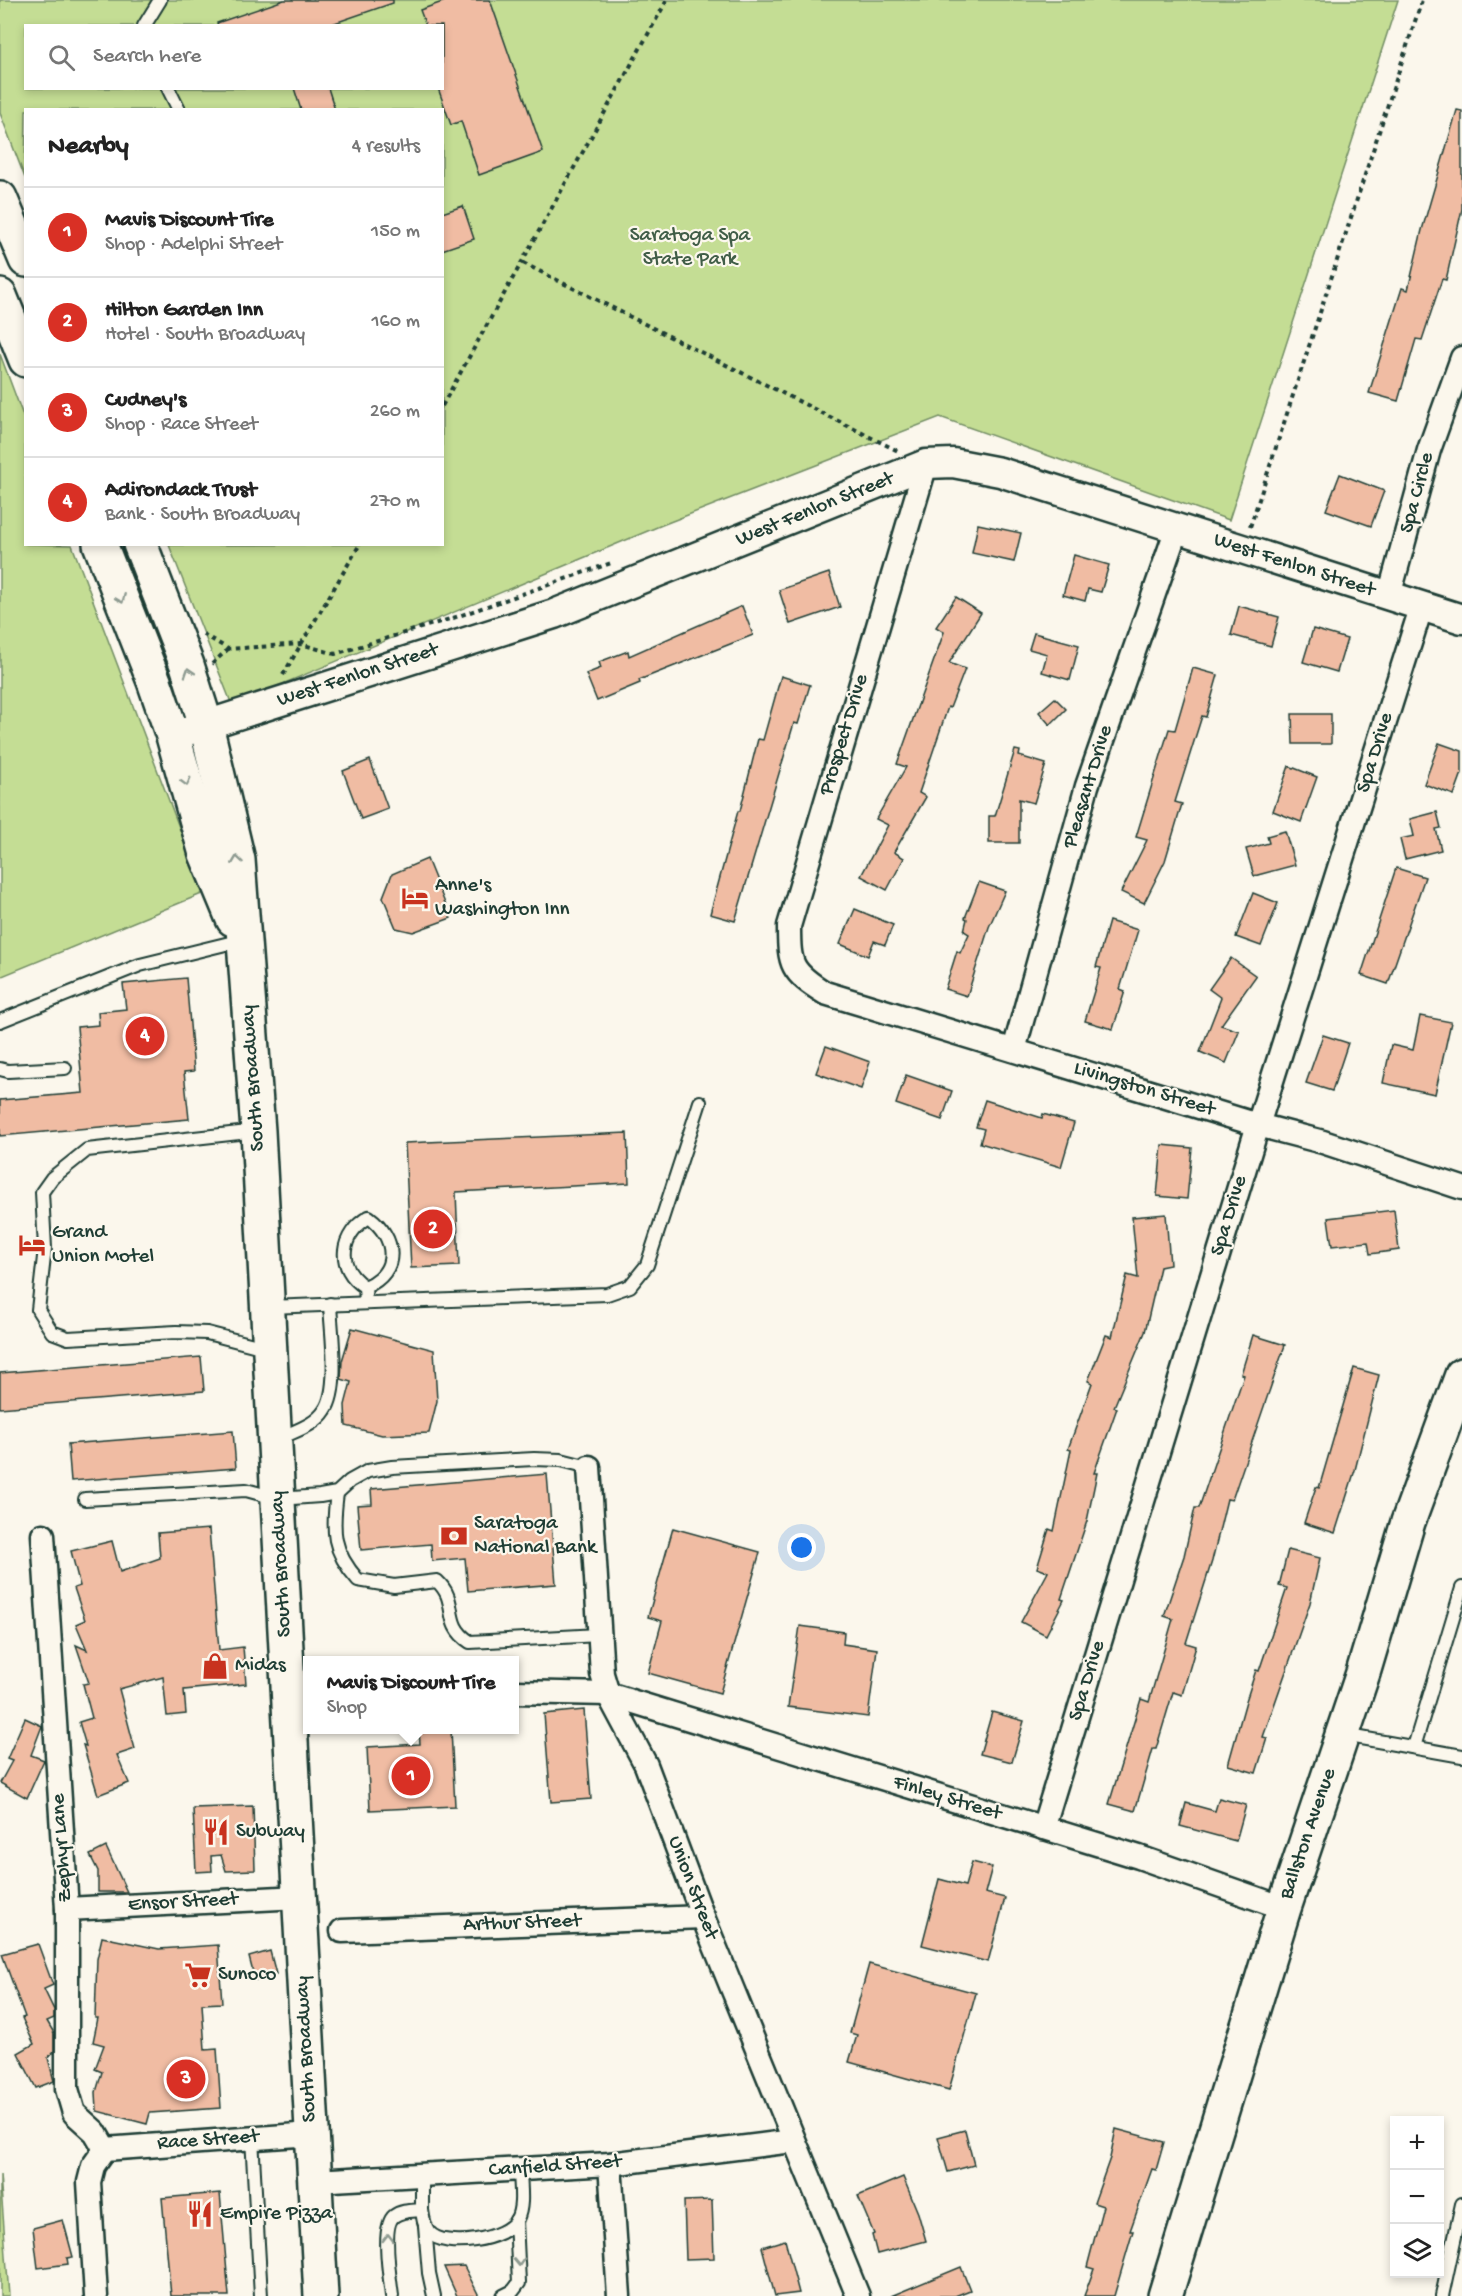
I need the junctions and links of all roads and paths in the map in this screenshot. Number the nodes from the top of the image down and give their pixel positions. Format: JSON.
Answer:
{"nodes":[{"id":1,"x":160,"y":0,"type":"edge"},
{"id":2,"x":667,"y":0,"type":"edge"},
{"id":3,"x":1422,"y":0,"type":"edge"},
{"id":4,"x":145,"y":24,"type":"edge"},
{"id":5,"x":169,"y":90,"type":"edge"},
{"id":6,"x":178,"y":108,"type":"edge"},
{"id":7,"x":0,"y":198,"type":"edge"},
{"id":8,"x":20,"y":251,"type":"edge"},
{"id":9,"x":523,"y":263,"type":"junction"},
{"id":10,"x":0,"y":296,"type":"edge"},
{"id":11,"x":24,"y":355,"type":"edge"},
{"id":12,"x":1462,"y":358,"type":"edge"},
{"id":13,"x":444,"y":402,"type":"edge"},
{"id":14,"x":926,"y":464,"type":"junction"},
{"id":15,"x":1177,"y":528,"type":"junction"},
{"id":16,"x":100,"y":546,"type":"edge"},
{"id":17,"x":141,"y":546,"type":"edge"},
{"id":18,"x":359,"y":546,"type":"edge"},
{"id":19,"x":1243,"y":550,"type":"junction"},
{"id":20,"x":1389,"y":596,"type":"junction"},
{"id":21,"x":1422,"y":605,"type":"junction"},
{"id":22,"x":1462,"y":619,"type":"edge"},
{"id":23,"x":195,"y":629,"type":"dead end"},
{"id":24,"x":302,"y":644,"type":"junction"},
{"id":25,"x":228,"y":649,"type":"junction"},
{"id":26,"x":210,"y":667,"type":"dead end"},
{"id":27,"x":264,"y":706,"type":"junction"},
{"id":28,"x":206,"y":725,"type":"junction"},
{"id":29,"x":173,"y":736,"type":"junction"},
{"id":30,"x":242,"y":940,"type":"junction"},
{"id":31,"x":825,"y":993,"type":"joint"},
{"id":32,"x":0,"y":1021,"type":"edge"},
{"id":33,"x":1014,"y":1050,"type":"junction"},
{"id":34,"x":65,"y":1068,"type":"dead end"},
{"id":35,"x":0,"y":1069,"type":"edge"},
{"id":36,"x":700,"y":1102,"type":"dead end"},
{"id":37,"x":1258,"y":1125,"type":"junction"},
{"id":38,"x":258,"y":1131,"type":"junction"},
{"id":39,"x":1462,"y":1188,"type":"edge"},
{"id":40,"x":366,"y":1287,"type":"junction"},
{"id":41,"x":366,"y":1303,"type":"junction"},
{"id":42,"x":330,"y":1304,"type":"junction"},
{"id":43,"x":268,"y":1307,"type":"junction"},
{"id":44,"x":270,"y":1349,"type":"junction"},
{"id":45,"x":1462,"y":1375,"type":"edge"},
{"id":46,"x":276,"y":1440,"type":"junction"},
{"id":47,"x":589,"y":1467,"type":"joint"},
{"id":48,"x":337,"y":1493,"type":"junction"},
{"id":49,"x":85,"y":1498,"type":"dead end"},
{"id":50,"x":279,"y":1499,"type":"junction"},
{"id":51,"x":43,"y":1535,"type":"dead end"},
{"id":52,"x":1462,"y":1588,"type":"edge"},
{"id":53,"x":599,"y":1635,"type":"junction"},
{"id":54,"x":519,"y":1692,"type":"edge"},
{"id":55,"x":608,"y":1694,"type":"junction"},
{"id":56,"x":298,"y":1702,"type":"edge"},
{"id":57,"x":1342,"y":1735,"type":"junction"},
{"id":58,"x":1414,"y":1747,"type":"junction"},
{"id":59,"x":1462,"y":1756,"type":"edge"},
{"id":60,"x":1043,"y":1828,"type":"junction"},
{"id":61,"x":299,"y":1897,"type":"junction"},
{"id":62,"x":1284,"y":1908,"type":"junction"},
{"id":63,"x":67,"y":1909,"type":"junction"},
{"id":64,"x":703,"y":1917,"type":"junction"},
{"id":65,"x":342,"y":1931,"type":"dead end"},
{"id":66,"x":312,"y":2134,"type":"junction"},
{"id":67,"x":252,"y":2138,"type":"junction"},
{"id":68,"x":794,"y":2141,"type":"junction"},
{"id":69,"x":105,"y":2149,"type":"junction"},
{"id":70,"x":610,"y":2164,"type":"junction"},
{"id":71,"x":520,"y":2169,"type":"junction"},
{"id":72,"x":422,"y":2175,"type":"junction"},
{"id":73,"x":315,"y":2181,"type":"junction"},
{"id":74,"x":1462,"y":2204,"type":"edge"},
{"id":75,"x":422,"y":2210,"type":"junction"},
{"id":76,"x":516,"y":2220,"type":"junction"},
{"id":77,"x":424,"y":2223,"type":"junction"},
{"id":78,"x":96,"y":2296,"type":"edge"},
{"id":79,"x":261,"y":2296,"type":"edge"},
{"id":80,"x":321,"y":2296,"type":"edge"},
{"id":81,"x":392,"y":2296,"type":"edge"},
{"id":82,"x":434,"y":2296,"type":"edge"},
{"id":83,"x":503,"y":2296,"type":"edge"},
{"id":84,"x":619,"y":2296,"type":"edge"},
{"id":85,"x":858,"y":2296,"type":"edge"},
{"id":86,"x":1165,"y":2296,"type":"edge"},
{"id":87,"x":1442,"y":2296,"type":"edge"}],
"edges":[{"from":1,"to":4,"type":"lane"},
{"from":2,"to":9,"type":"path"},
{"from":3,"to":19,"type":"path"},
{"from":5,"to":6,"type":"lane"},
{"from":7,"to":8,"type":"main road"},
{"from":9,"to":13,"type":"path"},
{"from":9,"to":14,"type":"path"},
{"from":10,"to":11,"type":"main road"},
{"from":12,"to":20,"type":"street","name":"Spa Circle"},
{"from":14,"to":15,"type":"street","name":"West Fenlon Street"},
{"from":14,"to":27,"type":"street","name":"West Fenlon Street"},
{"from":14,"to":31,"type":"street","name":"Prospect Drive"},
{"from":15,"to":19,"type":"street","name":"West Fenlon Street"},
{"from":15,"to":33,"type":"street","name":"Pleasant Drive"},
{"from":16,"to":29,"type":"main road","name":"South Broadway","one_way":true},
{"from":28,"to":17,"type":"main road","name":"South Broadway","one_way":true},
{"from":18,"to":24,"type":"path"},
{"from":19,"to":20,"type":"street","name":"West Fenlon Street"},
{"from":20,"to":21,"type":"street","name":"West Fenlon Street"},
{"from":21,"to":22,"type":"street","name":"West Fenlon Street"},
{"from":21,"to":37,"type":"street","name":"Spa Drive"},
{"from":23,"to":25,"type":"path"},
{"from":24,"to":25,"type":"path"},
{"from":24,"to":27,"type":"path"},
{"from":25,"to":26,"type":"path"},
{"from":27,"to":28,"type":"street","name":"West Fenlon Street"},
{"from":28,"to":29,"type":"street","name":"West Fenlon Street"},
{"from":30,"to":28,"type":"main road","name":"South Broadway","one_way":true},
{"from":29,"to":30,"type":"main road","name":"South Broadway","one_way":true},
{"from":30,"to":32,"type":"lane"},
{"from":30,"to":38,"type":"main road","name":"South Broadway"},
{"from":31,"to":33,"type":"street","name":"Livingston Street"},
{"from":33,"to":37,"type":"street","name":"Livingston Street"},
{"from":34,"to":35,"type":"lane"},
{"from":36,"to":41,"type":"lane"},
{"from":37,"to":39,"type":"street","name":"Livingston Street"},
{"from":37,"to":60,"type":"street","name":"Spa Drive"},
{"from":38,"to":43,"type":"main road","name":"South Broadway"},
{"from":38,"to":44,"type":"lane"},
{"from":40,"to":40,"type":"lane"},
{"from":40,"to":41,"type":"lane"},
{"from":41,"to":42,"type":"lane"},
{"from":42,"to":43,"type":"lane"},
{"from":42,"to":46,"type":"lane"},
{"from":43,"to":44,"type":"main road","name":"South Broadway"},
{"from":44,"to":46,"type":"main road","name":"South Broadway"},
{"from":45,"to":57,"type":"main road","name":"Ballston Avenue"},
{"from":46,"to":50,"type":"main road","name":"South Broadway"},
{"from":47,"to":48,"type":"lane"},
{"from":47,"to":53,"type":"street","name":"Union Street"},
{"from":48,"to":50,"type":"lane"},
{"from":48,"to":53,"type":"lane"},
{"from":49,"to":50,"type":"lane"},
{"from":50,"to":56,"type":"main road","name":"South Broadway"},
{"from":51,"to":63,"type":"street","name":"Zephyr Lane"},
{"from":52,"to":58,"type":"lane"},
{"from":53,"to":55,"type":"street","name":"Union Street"},
{"from":54,"to":55,"type":"street","name":"Finley Street"},
{"from":55,"to":60,"type":"street","name":"Finley Street"},
{"from":55,"to":64,"type":"street","name":"Union Street"},
{"from":56,"to":61,"type":"main road","name":"South Broadway"},
{"from":57,"to":58,"type":"lane"},
{"from":57,"to":62,"type":"main road","name":"Ballston Avenue"},
{"from":58,"to":59,"type":"lane"},
{"from":60,"to":62,"type":"street","name":"Finley Street"},
{"from":61,"to":63,"type":"street","name":"Ensor Street"},
{"from":61,"to":66,"type":"main road","name":"South Broadway"},
{"from":62,"to":86,"type":"main road","name":"Ballston Avenue"},
{"from":63,"to":69,"type":"street","name":"Zephyr Lane"},
{"from":64,"to":65,"type":"street","name":"Arthur Street"},
{"from":64,"to":68,"type":"street","name":"Union Street"},
{"from":66,"to":67,"type":"street","name":"Race Street"},
{"from":66,"to":73,"type":"main road","name":"South Broadway"},
{"from":67,"to":69,"type":"street","name":"Race Street"},
{"from":67,"to":79,"type":"lane"},
{"from":68,"to":70,"type":"street","name":"Canfield Street"},
{"from":68,"to":85,"type":"street","name":"Union Street"},
{"from":69,"to":78,"type":"street"},
{"from":70,"to":71,"type":"street","name":"Canfield Street"},
{"from":70,"to":84,"type":"street"},
{"from":71,"to":72,"type":"street","name":"Canfield Street"},
{"from":71,"to":76,"type":"lane"},
{"from":72,"to":73,"type":"street","name":"Canfield Street"},
{"from":72,"to":75,"type":"lane"},
{"from":73,"to":80,"type":"main road","name":"South Broadway"},
{"from":74,"to":87,"type":"lane"},
{"from":75,"to":77,"type":"lane"},
{"from":81,"to":75,"type":"lane","one_way":true},
{"from":76,"to":77,"type":"lane"},
{"from":76,"to":83,"type":"lane","one_way":true},
{"from":77,"to":82,"type":"lane"}]}
